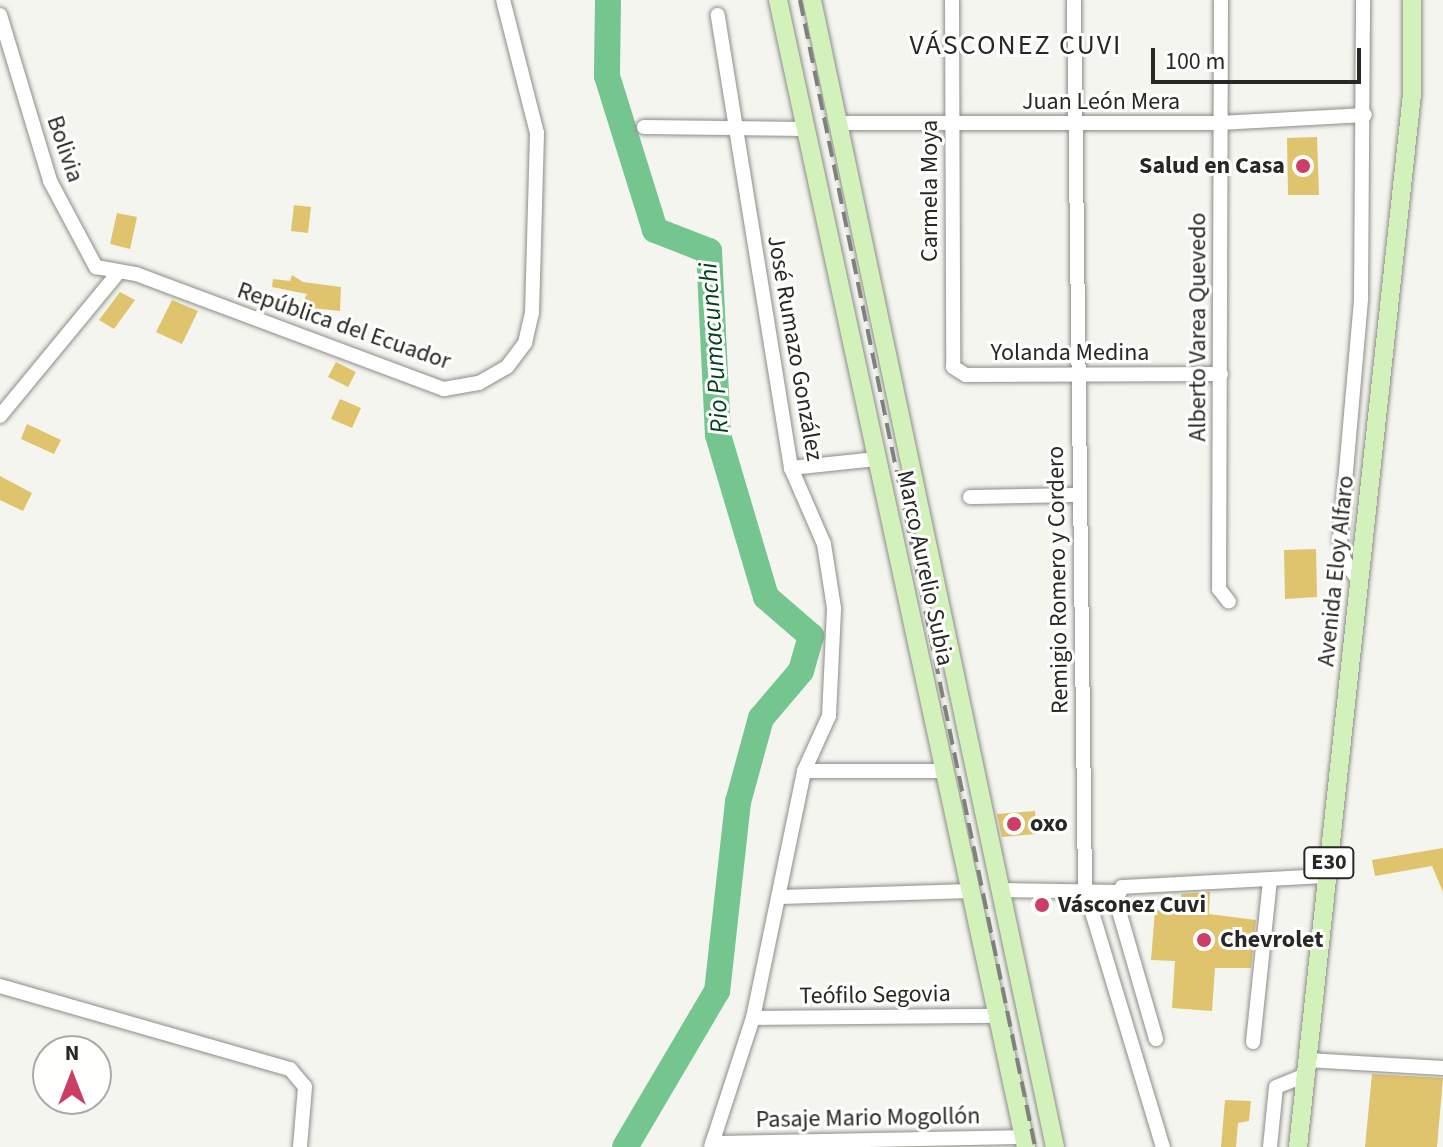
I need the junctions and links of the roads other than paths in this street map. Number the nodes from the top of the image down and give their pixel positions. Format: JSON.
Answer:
{"nodes":[{"id":1,"x":503,"y":0,"type":"edge"},
{"id":2,"x":778,"y":0,"type":"edge"},
{"id":3,"x":812,"y":0,"type":"edge"},
{"id":4,"x":952,"y":0,"type":"edge"},
{"id":5,"x":1074,"y":0,"type":"edge"},
{"id":6,"x":1221,"y":0,"type":"edge"},
{"id":7,"x":1363,"y":0,"type":"edge"},
{"id":8,"x":1412,"y":0,"type":"edge"},
{"id":9,"x":0,"y":15,"type":"edge"},
{"id":10,"x":718,"y":15,"type":"dead end"},
{"id":11,"x":1365,"y":115,"type":"junction"},
{"id":12,"x":838,"y":123,"type":"junction"},
{"id":13,"x":1220,"y":123,"type":"junction"},
{"id":14,"x":952,"y":124,"type":"junction"},
{"id":15,"x":1075,"y":125,"type":"junction"},
{"id":16,"x":644,"y":127,"type":"dead end"},
{"id":17,"x":735,"y":127,"type":"junction"},
{"id":18,"x":806,"y":129,"type":"junction"},
{"id":19,"x":118,"y":273,"type":"junction"},
{"id":20,"x":1221,"y":374,"type":"junction"},
{"id":21,"x":966,"y":375,"type":"joint"},
{"id":22,"x":1075,"y":376,"type":"junction"},
{"id":23,"x":0,"y":416,"type":"edge"},
{"id":24,"x":877,"y":459,"type":"junction"},
{"id":25,"x":791,"y":468,"type":"junction"},
{"id":26,"x":1078,"y":495,"type":"junction"},
{"id":27,"x":970,"y":497,"type":"dead end"},
{"id":28,"x":1358,"y":580,"type":"junction"},
{"id":29,"x":1229,"y":602,"type":"dead end"},
{"id":30,"x":804,"y":771,"type":"junction"},
{"id":31,"x":945,"y":771,"type":"junction"},
{"id":32,"x":1327,"y":876,"type":"junction"},
{"id":33,"x":1270,"y":881,"type":"junction"},
{"id":34,"x":1085,"y":889,"type":"junction"},
{"id":35,"x":1000,"y":890,"type":"junction"},
{"id":36,"x":970,"y":891,"type":"junction"},
{"id":37,"x":1118,"y":892,"type":"junction"},
{"id":38,"x":780,"y":897,"type":"junction"},
{"id":39,"x":0,"y":986,"type":"edge"},
{"id":40,"x":997,"y":1016,"type":"junction"},
{"id":41,"x":753,"y":1018,"type":"junction"},
{"id":42,"x":1156,"y":1039,"type":"dead end"},
{"id":43,"x":1253,"y":1042,"type":"dead end"},
{"id":44,"x":1306,"y":1068,"type":"junction"},
{"id":45,"x":1443,"y":1068,"type":"edge"},
{"id":46,"x":1025,"y":1142,"type":"edge"},
{"id":47,"x":712,"y":1145,"type":"edge"},
{"id":48,"x":300,"y":1147,"type":"edge"},
{"id":49,"x":1055,"y":1147,"type":"edge"},
{"id":50,"x":1163,"y":1147,"type":"edge"},
{"id":51,"x":1270,"y":1147,"type":"edge"},
{"id":52,"x":1298,"y":1147,"type":"edge"}],
"edges":[{"from":1,"to":19,"type":"street","name":"República del Ecuador"},
{"from":2,"to":18,"type":"main road","name":"Marco Aurelio Subia"},
{"from":3,"to":12,"type":"main road","name":"Marco Aurelio Subia"},
{"from":4,"to":14,"type":"street","name":"Carmela Moya"},
{"from":5,"to":15,"type":"street","name":"Remigio Romero y Cordero"},
{"from":6,"to":13,"type":"street","name":"Alberto Varea Quevedo"},
{"from":7,"to":11,"type":"street"},
{"from":8,"to":28,"type":"main road","name":"Avenida Eloy Alfaro","number":"E30"},
{"from":9,"to":19,"type":"street","name":"Bolivia"},
{"from":10,"to":17,"type":"street","name":"José Rumazo González"},
{"from":11,"to":13,"type":"street","name":"Juan León Mera"},
{"from":11,"to":28,"type":"street"},
{"from":12,"to":14,"type":"street","name":"Juan León Mera"},
{"from":12,"to":35,"type":"main road","name":"Marco Aurelio Subia"},
{"from":13,"to":15,"type":"street","name":"Juan León Mera"},
{"from":13,"to":20,"type":"street","name":"Alberto Varea Quevedo"},
{"from":14,"to":15,"type":"street","name":"Juan León Mera"},
{"from":14,"to":21,"type":"street","name":"Carmela Moya"},
{"from":15,"to":22,"type":"street","name":"Remigio Romero y Cordero"},
{"from":16,"to":17,"type":"street"},
{"from":17,"to":18,"type":"street"},
{"from":17,"to":25,"type":"street","name":"José Rumazo González"},
{"from":18,"to":24,"type":"main road","name":"Marco Aurelio Subia"},
{"from":19,"to":23,"type":"street"},
{"from":20,"to":22,"type":"street","name":"Yolanda Medina"},
{"from":20,"to":29,"type":"street","name":"Alberto Varea Quevedo"},
{"from":21,"to":22,"type":"street","name":"Yolanda Medina"},
{"from":22,"to":26,"type":"street","name":"Remigio Romero y Cordero"},
{"from":24,"to":25,"type":"street"},
{"from":24,"to":31,"type":"main road","name":"Marco Aurelio Subia"},
{"from":25,"to":30,"type":"street","name":"José Rumazo González"},
{"from":26,"to":27,"type":"street"},
{"from":26,"to":34,"type":"street","name":"Remigio Romero y Cordero"},
{"from":28,"to":32,"type":"main road","name":"Avenida Eloy Alfaro","number":"E30"},
{"from":30,"to":31,"type":"street"},
{"from":30,"to":38,"type":"street","name":"José Rumazo González"},
{"from":31,"to":36,"type":"main road","name":"Marco Aurelio Subia"},
{"from":32,"to":33,"type":"street"},
{"from":32,"to":44,"type":"main road","name":"Avenida Eloy Alfaro","number":"E30"},
{"from":33,"to":37,"type":"street"},
{"from":33,"to":43,"type":"street"},
{"from":34,"to":35,"type":"street"},
{"from":34,"to":37,"type":"street"},
{"from":34,"to":50,"type":"street","name":"Remigio Romero y Cordero"},
{"from":35,"to":49,"type":"main road","name":"Marco Aurelio Subia"},
{"from":36,"to":38,"type":"street"},
{"from":36,"to":40,"type":"main road","name":"Marco Aurelio Subia"},
{"from":37,"to":42,"type":"street"},
{"from":38,"to":41,"type":"street","name":"José Rumazo González"},
{"from":39,"to":48,"type":"street"},
{"from":40,"to":41,"type":"street","name":"Teófilo Segovia"},
{"from":40,"to":46,"type":"main road","name":"Marco Aurelio Subia"},
{"from":41,"to":47,"type":"street","name":"José Rumazo González"},
{"from":44,"to":45,"type":"street"},
{"from":44,"to":51,"type":"street"},
{"from":44,"to":52,"type":"main road","name":"Avenida Eloy Alfaro","number":"E30"},
{"from":46,"to":47,"type":"street","name":"Pasaje Mario Mogollón"}]}
